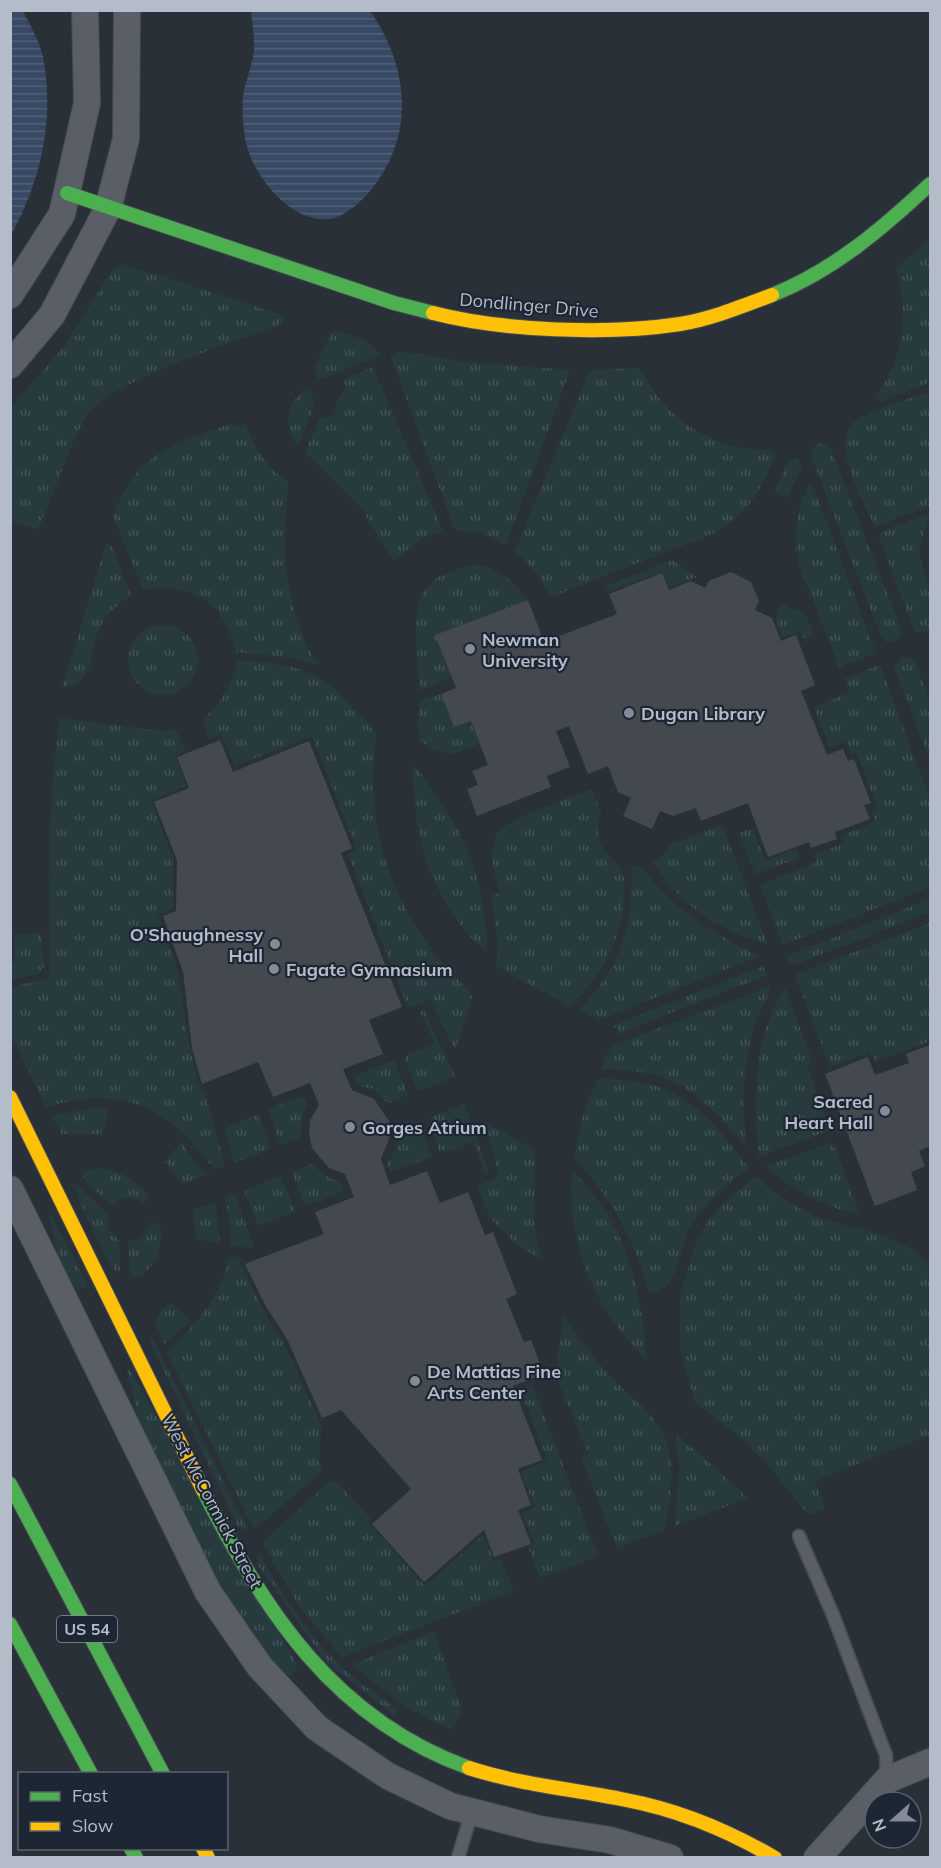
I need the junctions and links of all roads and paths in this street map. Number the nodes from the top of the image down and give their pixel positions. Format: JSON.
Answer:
{"nodes":[{"id":1,"x":85,"y":10,"type":"edge"},
{"id":2,"x":127,"y":10,"type":"edge"},
{"id":3,"x":930,"y":184,"type":"edge"},
{"id":4,"x":67,"y":193,"type":"junction"},
{"id":5,"x":108,"y":208,"type":"junction"},
{"id":6,"x":10,"y":295,"type":"edge"},
{"id":7,"x":10,"y":365,"type":"edge"},
{"id":8,"x":10,"y":1097,"type":"edge"},
{"id":9,"x":10,"y":1189,"type":"edge"},
{"id":10,"x":10,"y":1484,"type":"edge"},
{"id":11,"x":799,"y":1536,"type":"dead end"},
{"id":12,"x":10,"y":1624,"type":"edge"},
{"id":13,"x":930,"y":1762,"type":"edge"},
{"id":14,"x":90,"y":1772,"type":"edge"},
{"id":15,"x":162,"y":1772,"type":"edge"},
{"id":16,"x":887,"y":1780,"type":"junction"},
{"id":17,"x":472,"y":1811,"type":"junction"},
{"id":18,"x":458,"y":1857,"type":"edge"},
{"id":19,"x":670,"y":1857,"type":"edge"},
{"id":20,"x":775,"y":1857,"type":"edge"},
{"id":21,"x":817,"y":1857,"type":"edge"}],
"edges":[{"from":1,"to":4,"type":"street"},
{"from":2,"to":5,"type":"street"},
{"from":3,"to":5,"type":"main road","name":"Dondlinger Drive"},
{"from":4,"to":5,"type":"main road","name":"Dondlinger Drive"},
{"from":4,"to":6,"type":"street"},
{"from":5,"to":7,"type":"street"},
{"from":8,"to":20,"type":"main road","name":"West McCormick Street"},
{"from":9,"to":17,"type":"street"},
{"from":10,"to":15,"type":"main road","number":"US 54"},
{"from":11,"to":16,"type":"lane"},
{"from":12,"to":14,"type":"main road"},
{"from":13,"to":16,"type":"street"},
{"from":16,"to":21,"type":"street"},
{"from":17,"to":18,"type":"lane"},
{"from":17,"to":19,"type":"street"}]}
